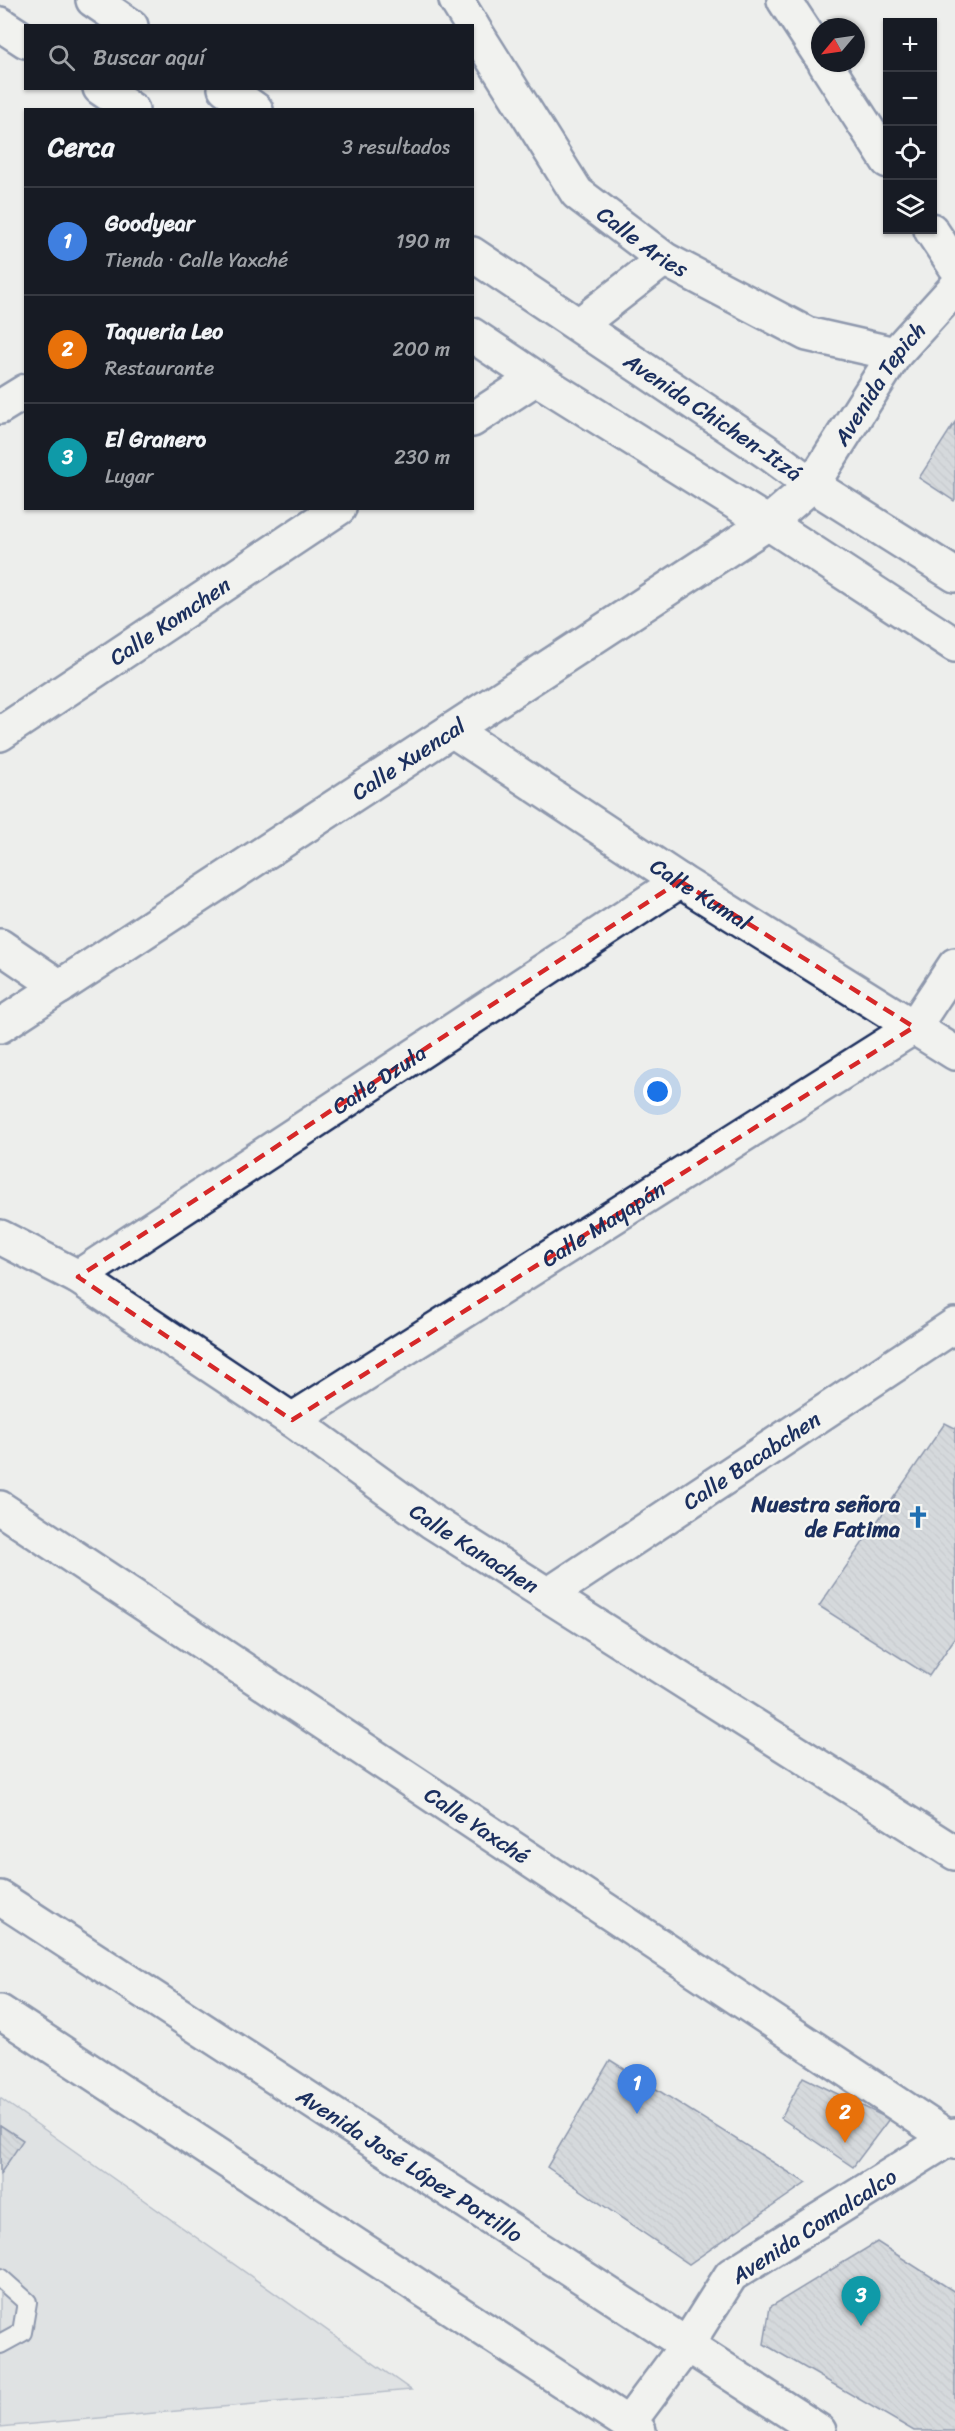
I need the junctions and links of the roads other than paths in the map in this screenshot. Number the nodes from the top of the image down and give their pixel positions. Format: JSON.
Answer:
{"nodes":[{"id":1,"x":93,"y":0,"type":"edge"},
{"id":2,"x":456,"y":0,"type":"edge"},
{"id":3,"x":784,"y":0,"type":"edge"},
{"id":4,"x":0,"y":24,"type":"edge"},
{"id":5,"x":128,"y":24,"type":"edge"},
{"id":6,"x":471,"y":24,"type":"edge"},
{"id":7,"x":474,"y":29,"type":"edge"},
{"id":8,"x":24,"y":39,"type":"edge"},
{"id":9,"x":811,"y":42,"type":"edge"},
{"id":10,"x":831,"y":72,"type":"edge"},
{"id":11,"x":103,"y":90,"type":"edge"},
{"id":12,"x":228,"y":90,"type":"edge"},
{"id":13,"x":129,"y":108,"type":"edge"},
{"id":14,"x":253,"y":108,"type":"edge"},
{"id":15,"x":883,"y":153,"type":"edge"},
{"id":16,"x":934,"y":234,"type":"edge"},
{"id":17,"x":474,"y":255,"type":"edge"},
{"id":18,"x":664,"y":259,"type":"junction"},
{"id":19,"x":955,"y":267,"type":"edge"},
{"id":20,"x":955,"y":288,"type":"edge"},
{"id":21,"x":579,"y":325,"type":"junction"},
{"id":22,"x":474,"y":336,"type":"edge"},
{"id":23,"x":895,"y":354,"type":"junction"},
{"id":24,"x":536,"y":378,"type":"junction"},
{"id":25,"x":24,"y":392,"type":"edge"},
{"id":26,"x":0,"y":407,"type":"edge"},
{"id":27,"x":474,"y":419,"type":"edge"},
{"id":28,"x":812,"y":485,"type":"junction"},
{"id":29,"x":336,"y":510,"type":"edge"},
{"id":30,"x":768,"y":523,"type":"junction"},
{"id":31,"x":955,"y":575,"type":"edge"},
{"id":32,"x":955,"y":645,"type":"edge"},
{"id":33,"x":452,"y":730,"type":"junction"},
{"id":34,"x":0,"y":734,"type":"edge"},
{"id":35,"x":680,"y":880,"type":"junction"},
{"id":36,"x":0,"y":946,"type":"edge"},
{"id":37,"x":955,"y":965,"type":"edge"},
{"id":38,"x":60,"y":987,"type":"junction"},
{"id":39,"x":0,"y":1026,"type":"edge"},
{"id":40,"x":914,"y":1028,"type":"junction"},
{"id":41,"x":955,"y":1053,"type":"edge"},
{"id":42,"x":0,"y":1237,"type":"edge"},
{"id":43,"x":78,"y":1277,"type":"junction"},
{"id":44,"x":955,"y":1325,"type":"edge"},
{"id":45,"x":292,"y":1420,"type":"junction"},
{"id":46,"x":0,"y":1508,"type":"edge"},
{"id":47,"x":548,"y":1595,"type":"junction"},
{"id":48,"x":955,"y":1853,"type":"edge"},
{"id":49,"x":0,"y":1898,"type":"edge"},
{"id":50,"x":0,"y":2012,"type":"edge"},
{"id":51,"x":953,"y":2139,"type":"edge"},
{"id":52,"x":0,"y":2278,"type":"edge"},
{"id":53,"x":0,"y":2344,"type":"edge"},
{"id":54,"x":686,"y":2346,"type":"junction"},
{"id":55,"x":634,"y":2427,"type":"edge"},
{"id":56,"x":819,"y":2431,"type":"edge"}],
"edges":[{"from":1,"to":5,"type":"street"},
{"from":2,"to":6,"type":"street","name":"Calle Aries"},
{"from":3,"to":9,"type":"street"},
{"from":4,"to":8,"type":"street"},
{"from":7,"to":18,"type":"street","name":"Calle Aries"},
{"from":10,"to":15,"type":"street"},
{"from":11,"to":13,"type":"street"},
{"from":12,"to":14,"type":"street"},
{"from":16,"to":19,"type":"street"},
{"from":17,"to":21,"type":"street","name":"Avenida Chichen-Itzá"},
{"from":18,"to":21,"type":"street"},
{"from":18,"to":23,"type":"street","name":"Calle Aries"},
{"from":20,"to":23,"type":"street","name":"Avenida Tepich"},
{"from":21,"to":28,"type":"street","name":"Avenida Chichen-Itzá"},
{"from":22,"to":24,"type":"street"},
{"from":23,"to":28,"type":"street","name":"Avenida Tepich"},
{"from":24,"to":27,"type":"street"},
{"from":24,"to":30,"type":"street"},
{"from":25,"to":26,"type":"street"},
{"from":28,"to":30,"type":"street","name":"Calle Xuencal"},
{"from":28,"to":31,"type":"street","name":"Avenida Chichen-Itzá"},
{"from":29,"to":34,"type":"street","name":"Calle Komchen"},
{"from":30,"to":32,"type":"street"},
{"from":30,"to":33,"type":"street","name":"Calle Xuencal"},
{"from":33,"to":35,"type":"street","name":"Calle Kumal"},
{"from":33,"to":38,"type":"street","name":"Calle Xuencal"},
{"from":35,"to":40,"type":"street","name":"Calle Kumal"},
{"from":35,"to":43,"type":"street","name":"Calle Dzula"},
{"from":36,"to":38,"type":"street"},
{"from":37,"to":40,"type":"street"},
{"from":38,"to":39,"type":"street","name":"Calle Xuencal"},
{"from":40,"to":41,"type":"street","name":"Calle Kumal"},
{"from":40,"to":45,"type":"street","name":"Calle Mayapán"},
{"from":42,"to":43,"type":"street","name":"Calle Kanachen"},
{"from":43,"to":45,"type":"street","name":"Calle Kanachen"},
{"from":44,"to":47,"type":"street","name":"Calle Bacabchen"},
{"from":45,"to":47,"type":"street","name":"Calle Kanachen"},
{"from":46,"to":51,"type":"street","name":"Calle Yaxché"},
{"from":47,"to":48,"type":"street","name":"Calle Kanachen"},
{"from":49,"to":54,"type":"street","name":"Avenida José López Portillo"},
{"from":50,"to":55,"type":"street"},
{"from":51,"to":54,"type":"street","name":"Avenida Comalcalco"},
{"from":52,"to":53,"type":"lane"},
{"from":54,"to":55,"type":"street","name":"Avenida Comalcalco"},
{"from":54,"to":56,"type":"street","name":"Avenida José López Portillo"}]}
